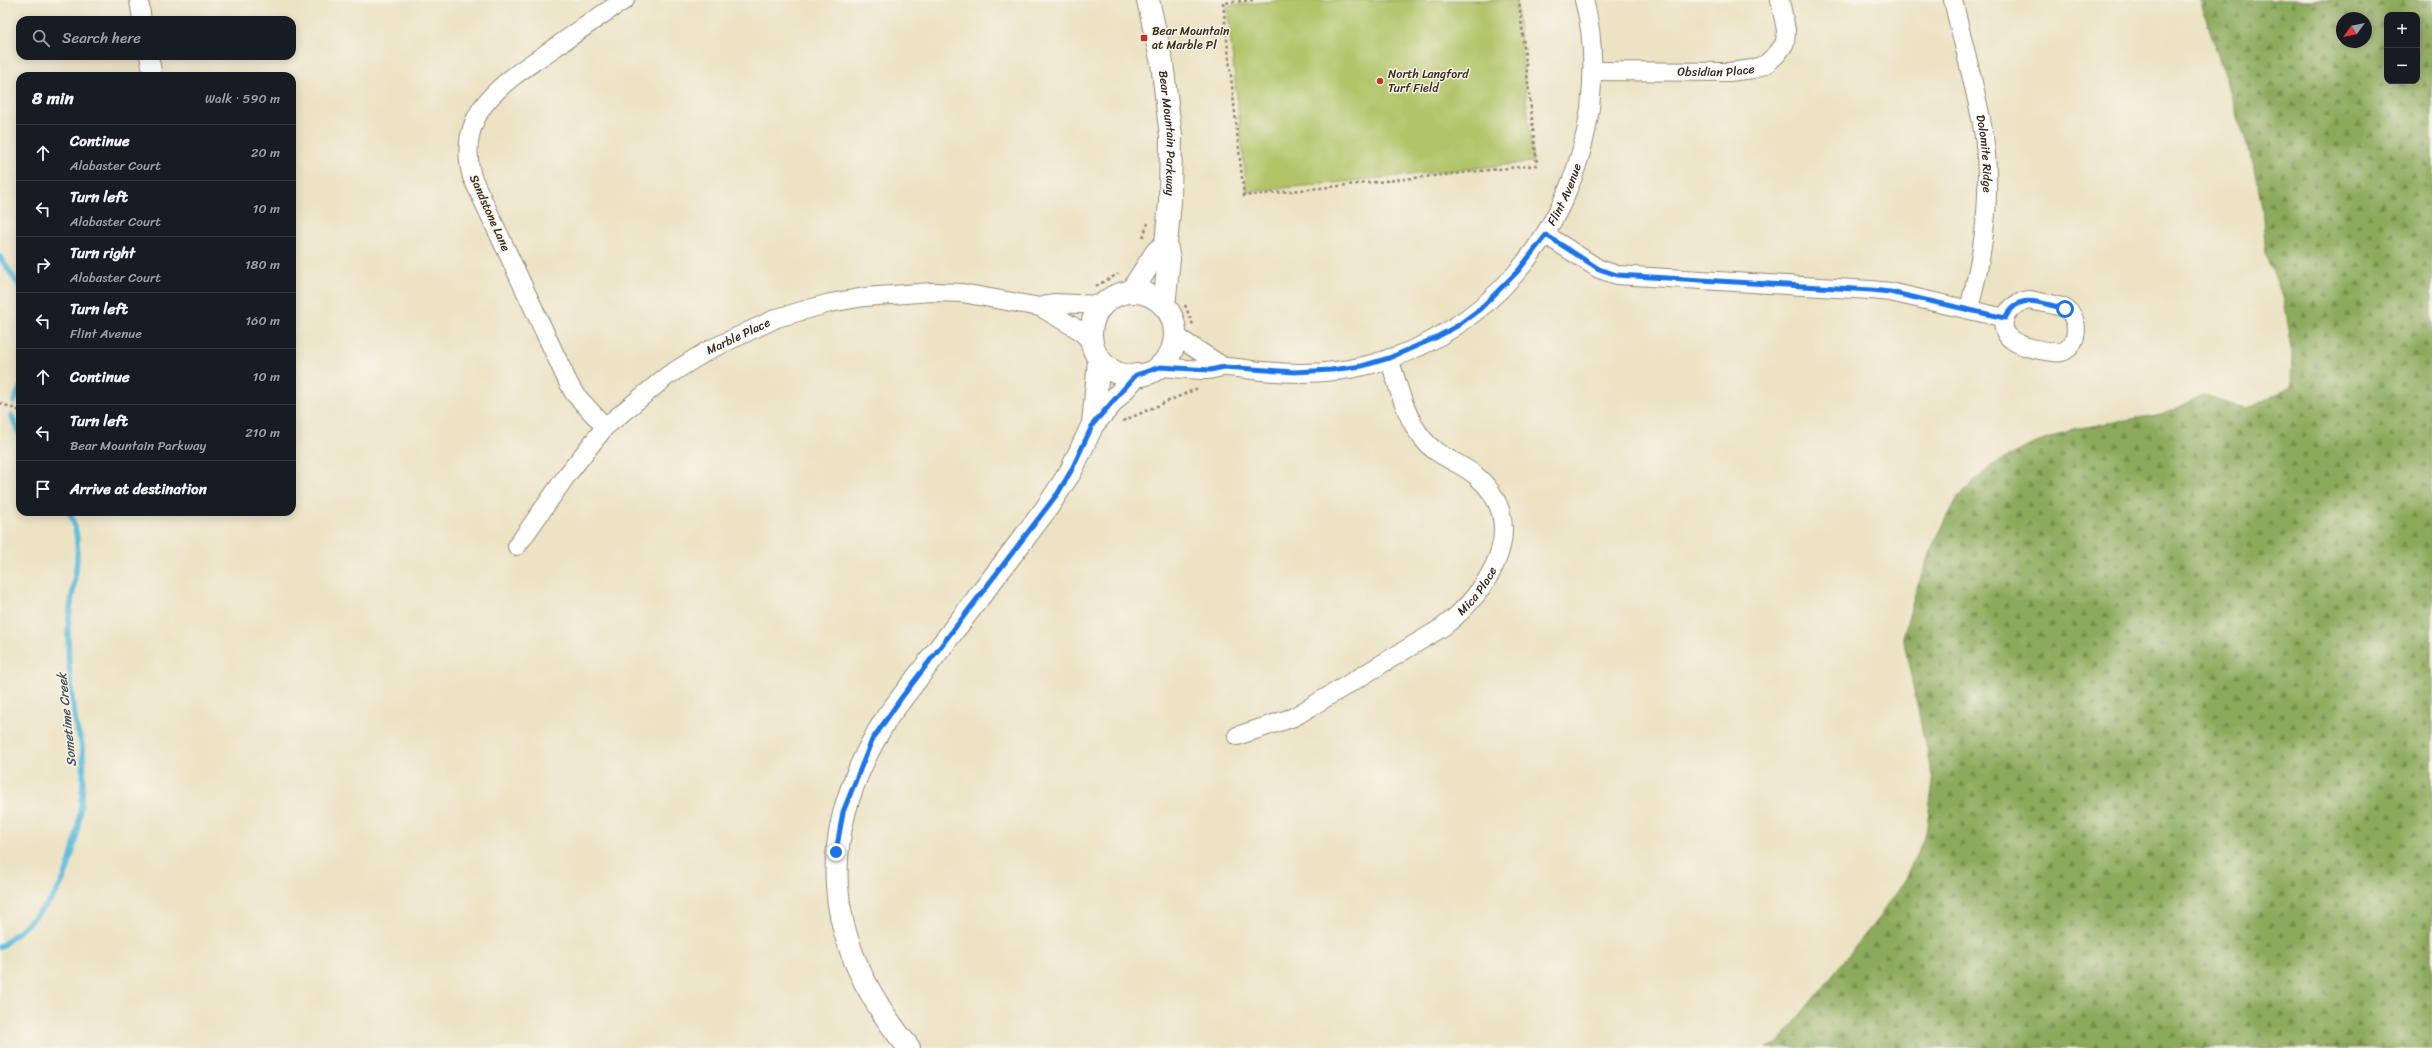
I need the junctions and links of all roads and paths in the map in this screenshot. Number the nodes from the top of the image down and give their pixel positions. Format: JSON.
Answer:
{"nodes":[{"id":1,"x":139,"y":0,"type":"edge"},
{"id":2,"x":625,"y":0,"type":"edge"},
{"id":3,"x":1148,"y":0,"type":"edge"},
{"id":4,"x":1253,"y":0,"type":"edge"},
{"id":5,"x":1519,"y":0,"type":"edge"},
{"id":6,"x":1584,"y":0,"type":"edge"},
{"id":7,"x":1780,"y":0,"type":"edge"},
{"id":8,"x":1953,"y":0,"type":"edge"},
{"id":9,"x":141,"y":16,"type":"edge"},
{"id":10,"x":150,"y":60,"type":"edge"},
{"id":11,"x":1593,"y":71,"type":"junction"},
{"id":12,"x":152,"y":72,"type":"edge"},
{"id":13,"x":1546,"y":235,"type":"junction"},
{"id":14,"x":1166,"y":244,"type":"junction"},
{"id":15,"x":1119,"y":273,"type":"dead end"},
{"id":16,"x":1131,"y":292,"type":"junction"},
{"id":17,"x":1096,"y":296,"type":"junction"},
{"id":18,"x":1174,"y":304,"type":"junction"},
{"id":19,"x":1040,"y":307,"type":"junction"},
{"id":20,"x":1969,"y":309,"type":"junction"},
{"id":21,"x":2005,"y":318,"type":"dead end"},
{"id":22,"x":1196,"y":328,"type":"dead end"},
{"id":23,"x":1174,"y":335,"type":"junction"},
{"id":24,"x":1090,"y":340,"type":"junction"},
{"id":25,"x":1389,"y":358,"type":"junction"},
{"id":26,"x":1099,"y":361,"type":"junction"},
{"id":27,"x":1160,"y":367,"type":"junction"},
{"id":28,"x":1224,"y":367,"type":"junction"},
{"id":29,"x":1136,"y":375,"type":"junction"},
{"id":30,"x":1202,"y":386,"type":"dead end"},
{"id":31,"x":0,"y":403,"type":"edge"},
{"id":32,"x":16,"y":409,"type":"edge"},
{"id":33,"x":1093,"y":424,"type":"junction"},
{"id":34,"x":1116,"y":424,"type":"dead end"},
{"id":35,"x":605,"y":427,"type":"junction"},
{"id":36,"x":516,"y":546,"type":"dead end"},
{"id":37,"x":1237,"y":736,"type":"dead end"},
{"id":38,"x":909,"y":1048,"type":"edge"}],
"edges":[{"from":1,"to":9,"type":"street"},
{"from":2,"to":35,"type":"street","name":"Sandstone Lane"},
{"from":3,"to":14,"type":"street","name":"Bear Mountain Parkway"},
{"from":4,"to":5,"type":"path"},
{"from":6,"to":11,"type":"street","name":"Flint Avenue"},
{"from":7,"to":11,"type":"street","name":"Obsidian Place"},
{"from":8,"to":20,"type":"street","name":"Dolomite Ridge"},
{"from":10,"to":12,"type":"street"},
{"from":11,"to":13,"type":"street","name":"Flint Avenue"},
{"from":13,"to":20,"type":"street"},
{"from":13,"to":25,"type":"street","name":"Flint Avenue"},
{"from":14,"to":16,"type":"street"},
{"from":14,"to":18,"type":"street","name":"Bear Mountain Parkway"},
{"from":15,"to":17,"type":"path"},
{"from":16,"to":17,"type":"street"},
{"from":16,"to":18,"type":"street"},
{"from":17,"to":19,"type":"street","name":"Marble Place"},
{"from":17,"to":24,"type":"street"},
{"from":18,"to":22,"type":"path"},
{"from":18,"to":23,"type":"street"},
{"from":19,"to":24,"type":"street","name":"Marble Place"},
{"from":19,"to":35,"type":"street","name":"Marble Place"},
{"from":20,"to":21,"type":"street"},
{"from":23,"to":27,"type":"street"},
{"from":23,"to":28,"type":"street","name":"Flint Avenue"},
{"from":24,"to":26,"type":"street"},
{"from":25,"to":28,"type":"street","name":"Flint Avenue"},
{"from":25,"to":37,"type":"street","name":"Mica Place"},
{"from":26,"to":29,"type":"street"},
{"from":26,"to":33,"type":"street"},
{"from":27,"to":28,"type":"street","name":"Flint Avenue"},
{"from":27,"to":29,"type":"street"},
{"from":29,"to":33,"type":"street"},
{"from":30,"to":34,"type":"path"},
{"from":31,"to":32,"type":"path"},
{"from":33,"to":38,"type":"street"},
{"from":35,"to":36,"type":"street","name":"Marble Place"}]}
